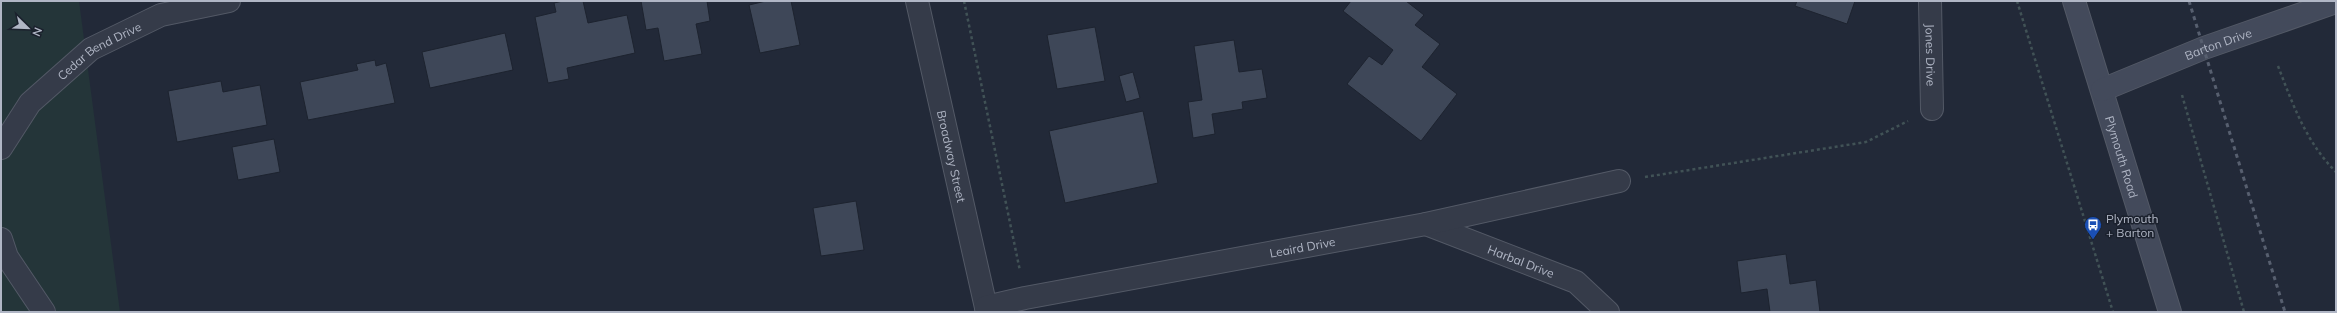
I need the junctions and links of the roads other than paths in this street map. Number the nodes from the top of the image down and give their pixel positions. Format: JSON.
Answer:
{"nodes":[{"id":1,"x":229,"y":1,"type":"edge"},
{"id":2,"x":917,"y":1,"type":"edge"},
{"id":3,"x":1930,"y":1,"type":"edge"},
{"id":4,"x":2074,"y":1,"type":"edge"},
{"id":5,"x":2336,"y":2,"type":"edge"},
{"id":6,"x":2102,"y":90,"type":"junction"},
{"id":7,"x":1932,"y":109,"type":"road end"},
{"id":8,"x":1,"y":148,"type":"edge"},
{"id":9,"x":1619,"y":181,"type":"road end"},
{"id":10,"x":1426,"y":224,"type":"junction"},
{"id":11,"x":1,"y":239,"type":"edge"},
{"id":12,"x":986,"y":310,"type":"edge"},
{"id":13,"x":44,"y":312,"type":"edge"},
{"id":14,"x":1608,"y":312,"type":"edge"},
{"id":15,"x":2170,"y":312,"type":"edge"}],
"edges":[{"from":1,"to":8,"type":"street","name":"Cedar Bend Drive"},
{"from":2,"to":12,"type":"street","name":"Broadway Street"},
{"from":3,"to":7,"type":"street","name":"Jones Drive"},
{"from":4,"to":6,"type":"main road","name":"Plymouth Road"},
{"from":5,"to":6,"type":"main road","name":"Barton Drive"},
{"from":6,"to":15,"type":"main road","name":"Plymouth Road"},
{"from":9,"to":10,"type":"street","name":"Leaird Drive"},
{"from":10,"to":12,"type":"street","name":"Leaird Drive"},
{"from":10,"to":14,"type":"street","name":"Harbal Drive"},
{"from":11,"to":13,"type":"street"}]}
